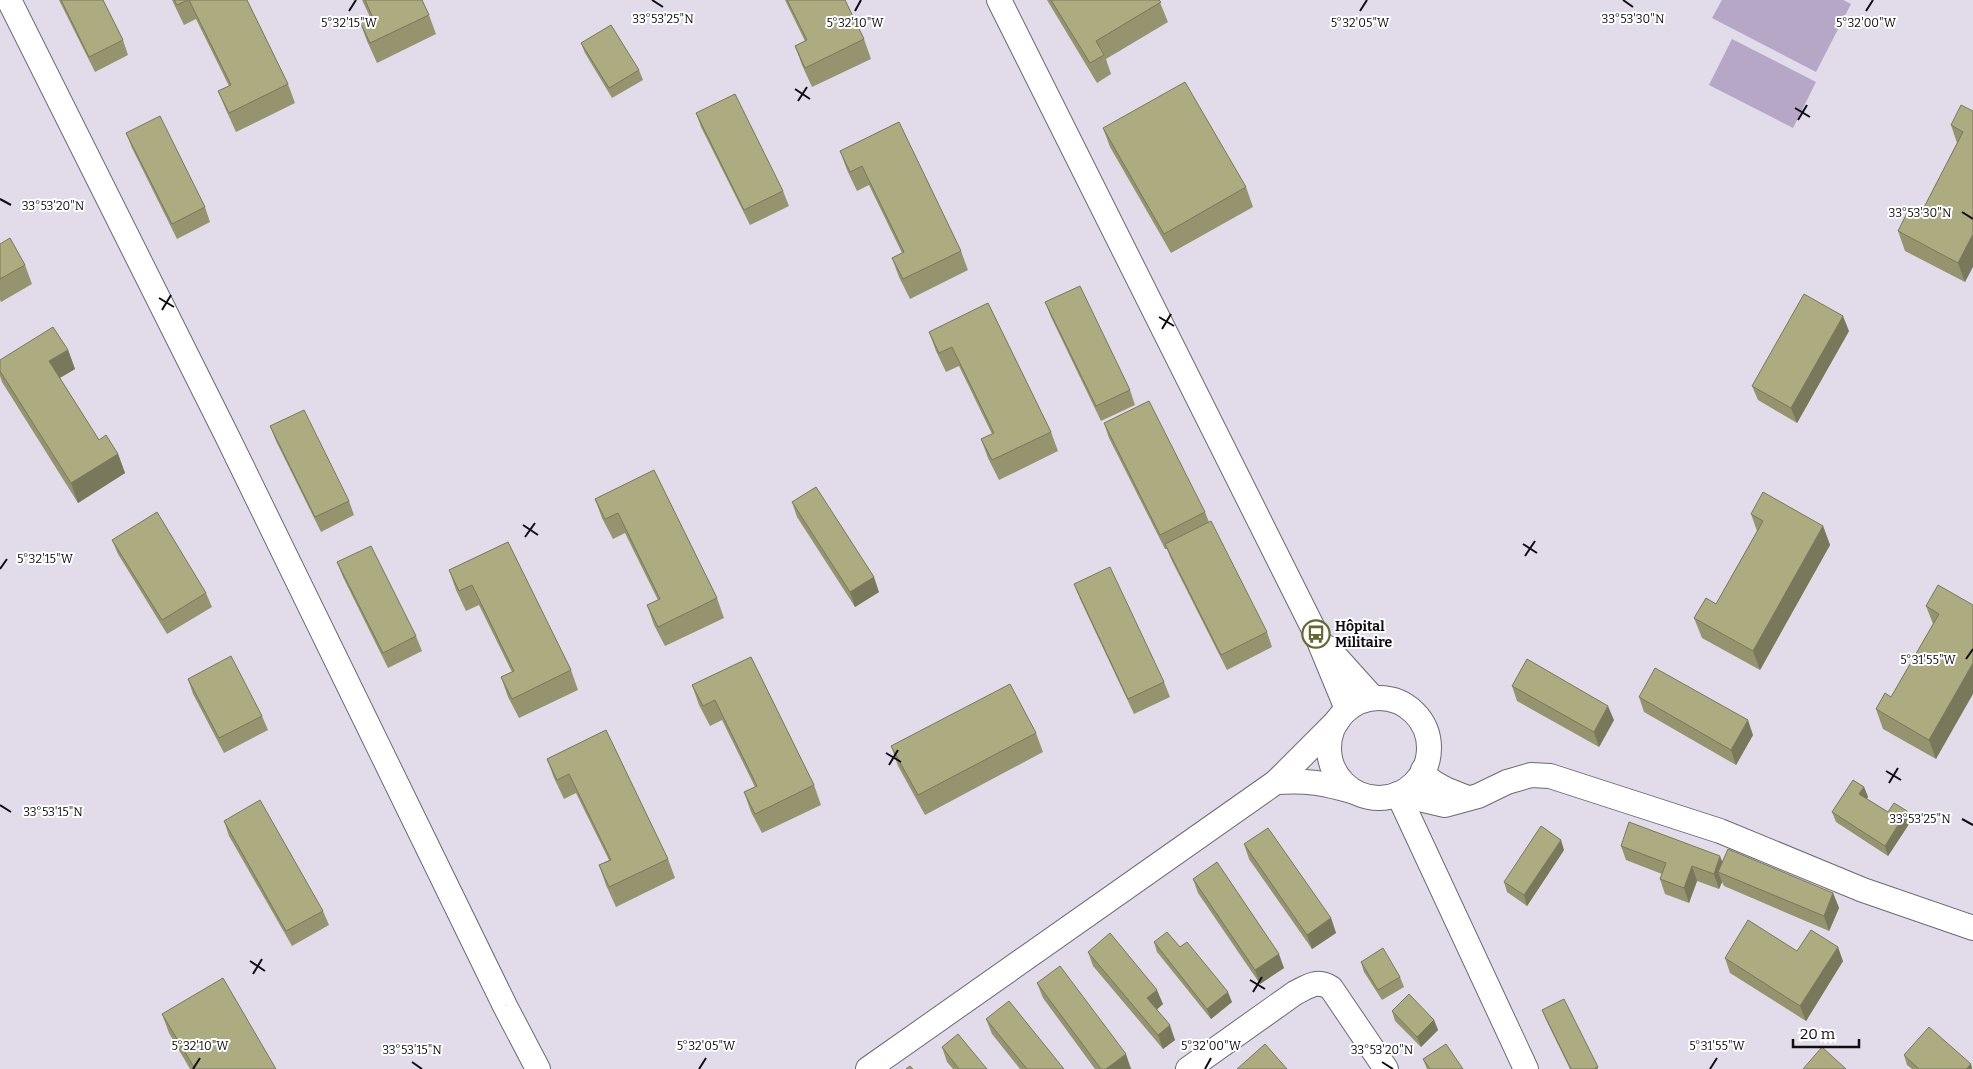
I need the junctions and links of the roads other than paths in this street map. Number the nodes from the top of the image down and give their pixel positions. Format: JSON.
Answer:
{"nodes":[{"id":1,"x":9,"y":0,"type":"edge"},
{"id":2,"x":999,"y":0,"type":"edge"},
{"id":3,"x":1316,"y":634,"type":"junction"},
{"id":4,"x":1373,"y":698,"type":"junction"},
{"id":5,"x":1343,"y":714,"type":"junction"},
{"id":6,"x":1423,"y":770,"type":"junction"},
{"id":7,"x":1276,"y":782,"type":"junction"},
{"id":8,"x":1362,"y":794,"type":"junction"},
{"id":9,"x":1398,"y":794,"type":"junction"},
{"id":10,"x":1468,"y":798,"type":"junction"},
{"id":11,"x":1973,"y":928,"type":"edge"},
{"id":12,"x":538,"y":1069,"type":"edge"},
{"id":13,"x":868,"y":1069,"type":"edge"},
{"id":14,"x":1188,"y":1069,"type":"edge"},
{"id":15,"x":1386,"y":1069,"type":"edge"},
{"id":16,"x":1526,"y":1069,"type":"edge"}],
"edges":[{"from":1,"to":12,"type":"street"},
{"from":2,"to":3,"type":"street"},
{"from":3,"to":4,"type":"street"},
{"from":3,"to":5,"type":"street"},
{"from":4,"to":5,"type":"street"},
{"from":4,"to":6,"type":"street"},
{"from":5,"to":7,"type":"street"},
{"from":5,"to":8,"type":"street"},
{"from":6,"to":9,"type":"street"},
{"from":6,"to":10,"type":"street"},
{"from":7,"to":8,"type":"street"},
{"from":7,"to":13,"type":"street"},
{"from":8,"to":9,"type":"street"},
{"from":9,"to":10,"type":"street"},
{"from":9,"to":16,"type":"street"},
{"from":10,"to":11,"type":"street"},
{"from":14,"to":15,"type":"street"}]}
